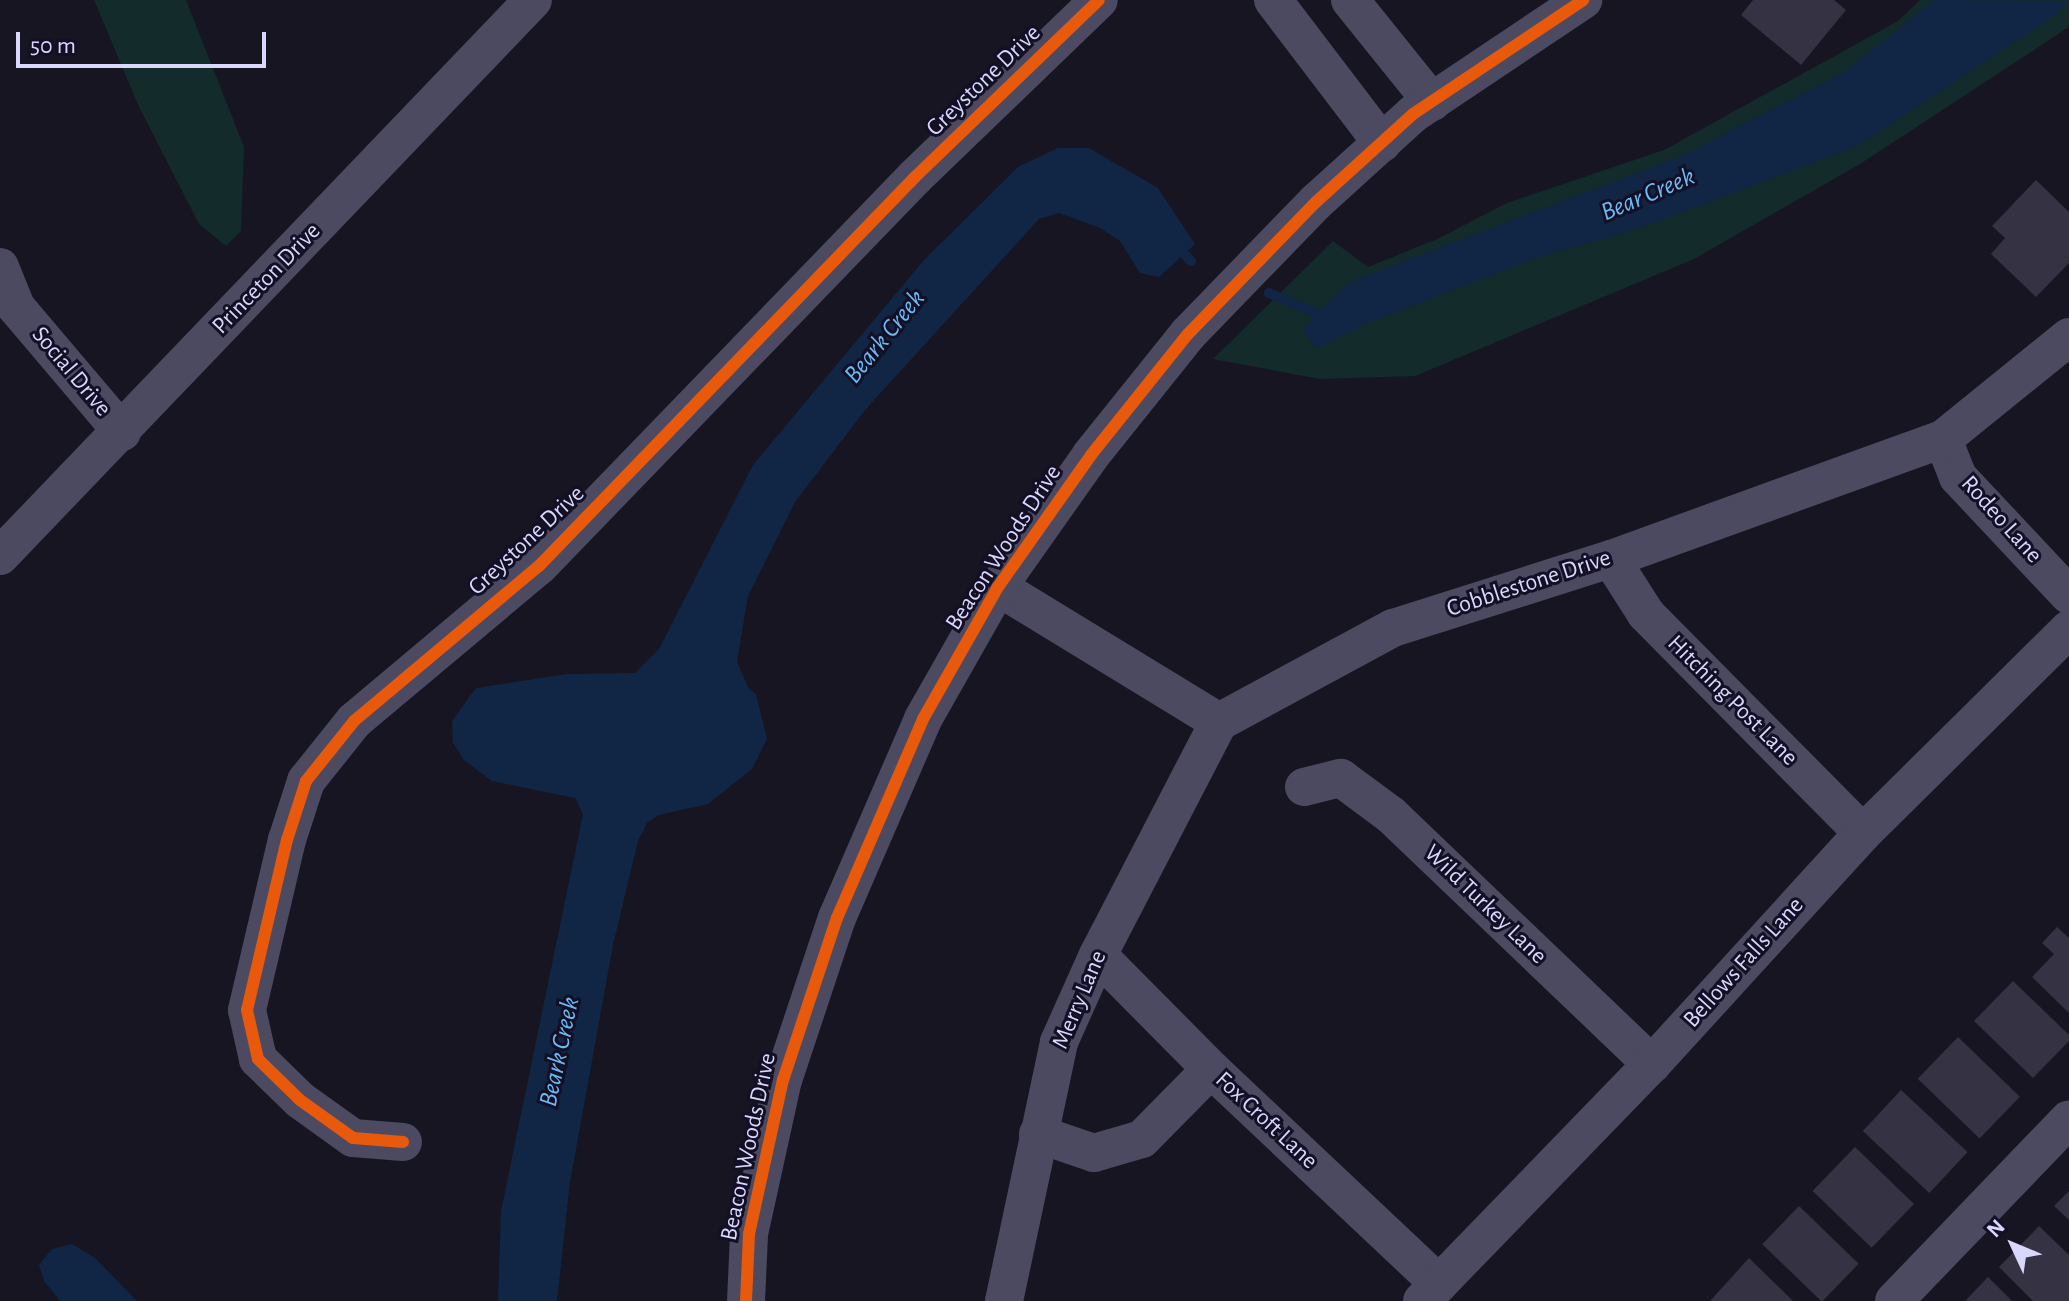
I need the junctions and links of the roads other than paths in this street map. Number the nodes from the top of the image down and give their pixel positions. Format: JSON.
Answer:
{"nodes":[{"id":1,"x":533,"y":0,"type":"edge"},
{"id":2,"x":1099,"y":0,"type":"edge"},
{"id":3,"x":1273,"y":0,"type":"edge"},
{"id":4,"x":1350,"y":0,"type":"edge"},
{"id":5,"x":1583,"y":0,"type":"edge"},
{"id":6,"x":1432,"y":102,"type":"junction"},
{"id":7,"x":1382,"y":143,"type":"junction"},
{"id":8,"x":0,"y":267,"type":"edge"},
{"id":9,"x":2069,"y":337,"type":"edge"},
{"id":10,"x":122,"y":432,"type":"junction"},
{"id":11,"x":1943,"y":439,"type":"junction"},
{"id":12,"x":0,"y":556,"type":"edge"},
{"id":13,"x":1611,"y":559,"type":"junction"},
{"id":14,"x":998,"y":587,"type":"junction"},
{"id":15,"x":2069,"y":595,"type":"edge"},
{"id":16,"x":2069,"y":629,"type":"edge"},
{"id":17,"x":1219,"y":722,"type":"junction"},
{"id":18,"x":1304,"y":787,"type":"dead end"},
{"id":19,"x":1863,"y":833,"type":"junction"},
{"id":20,"x":1098,"y":955,"type":"junction"},
{"id":21,"x":1652,"y":1064,"type":"junction"},
{"id":22,"x":1211,"y":1069,"type":"junction"},
{"id":23,"x":2069,"y":1119,"type":"edge"},
{"id":24,"x":1038,"y":1134,"type":"junction"},
{"id":25,"x":403,"y":1142,"type":"dead end"},
{"id":26,"x":1430,"y":1292,"type":"edge"},
{"id":27,"x":746,"y":1301,"type":"edge"},
{"id":28,"x":1004,"y":1301,"type":"edge"},
{"id":29,"x":1894,"y":1301,"type":"edge"}],
"edges":[{"from":1,"to":10,"type":"street","name":"Princeton Drive"},
{"from":2,"to":25,"type":"street","name":"Greystone Drive"},
{"from":3,"to":7,"type":"street"},
{"from":4,"to":6,"type":"street"},
{"from":5,"to":6,"type":"street","name":"Beacon Woods Drive"},
{"from":6,"to":7,"type":"street","name":"Beacon Woods Drive"},
{"from":7,"to":14,"type":"street","name":"Beacon Woods Drive"},
{"from":8,"to":10,"type":"street","name":"Social Drive"},
{"from":9,"to":11,"type":"street","name":"Cobblestone Drive"},
{"from":10,"to":12,"type":"street","name":"Princeton Drive"},
{"from":11,"to":13,"type":"street","name":"Cobblestone Drive"},
{"from":11,"to":15,"type":"street","name":"Rodeo Lane"},
{"from":13,"to":17,"type":"street","name":"Cobblestone Drive"},
{"from":13,"to":19,"type":"street","name":"Hitching Post Lane"},
{"from":14,"to":17,"type":"street"},
{"from":14,"to":27,"type":"street","name":"Beacon Woods Drive"},
{"from":16,"to":19,"type":"street","name":"Bellows Falls Lane"},
{"from":17,"to":20,"type":"street","name":"Merry Lane"},
{"from":18,"to":21,"type":"street","name":"Wild Turkey Lane"},
{"from":19,"to":21,"type":"street","name":"Bellows Falls Lane"},
{"from":20,"to":22,"type":"street","name":"Fox Croft Lane"},
{"from":20,"to":24,"type":"street","name":"Merry Lane"},
{"from":21,"to":26,"type":"street","name":"Bellows Falls Lane"},
{"from":22,"to":24,"type":"street"},
{"from":22,"to":26,"type":"street","name":"Fox Croft Lane"},
{"from":23,"to":29,"type":"street"},
{"from":24,"to":28,"type":"street","name":"Merry Lane"}]}
